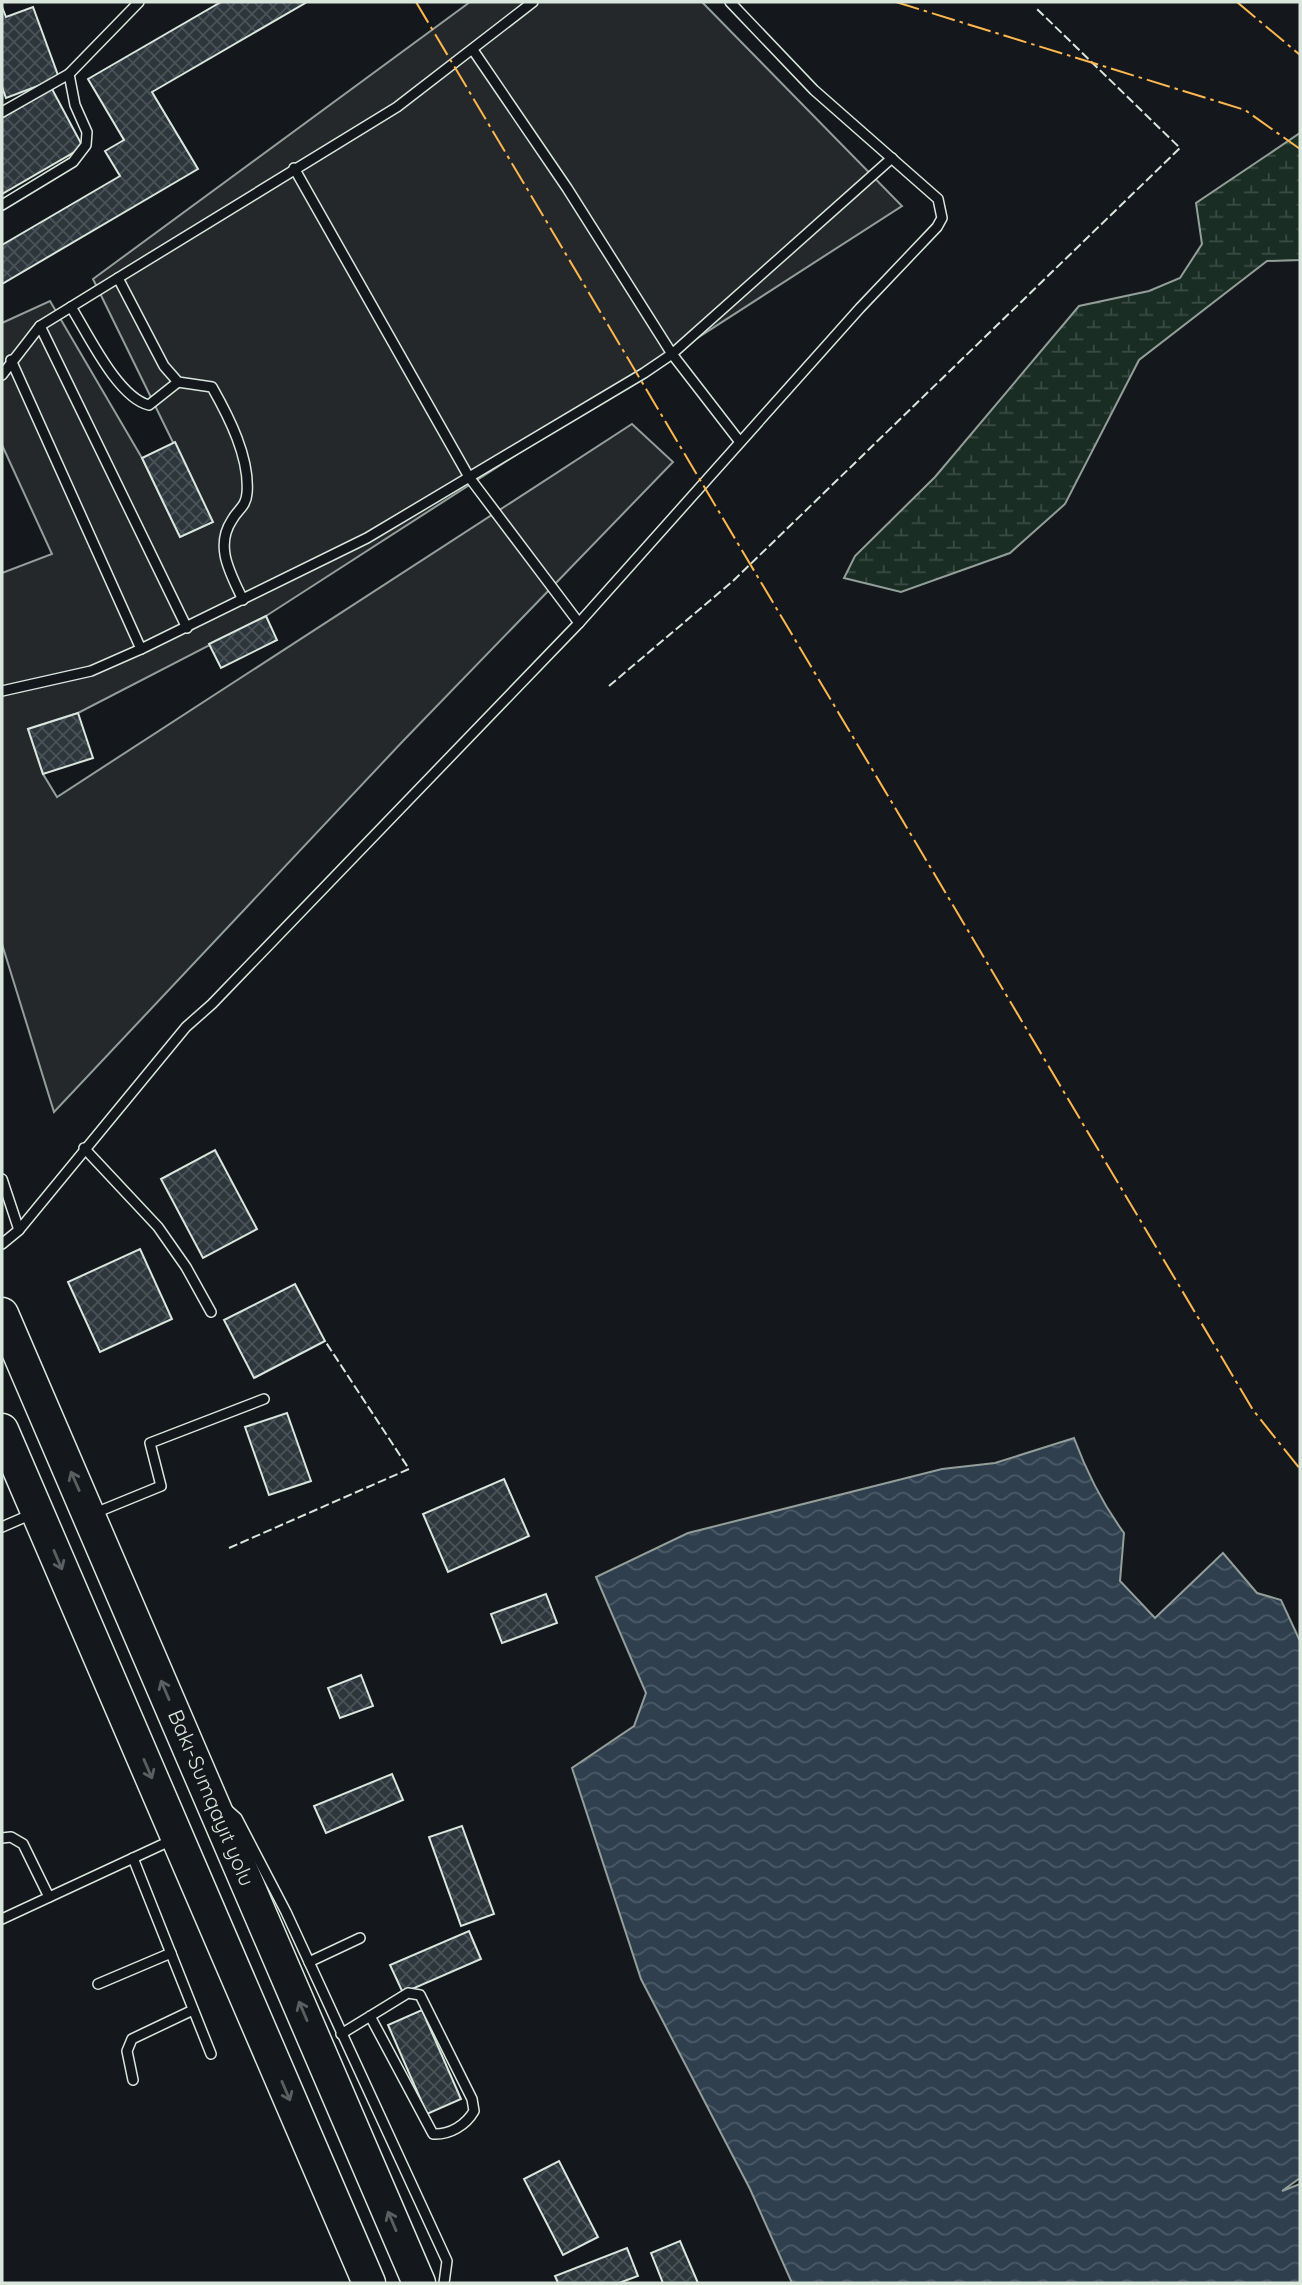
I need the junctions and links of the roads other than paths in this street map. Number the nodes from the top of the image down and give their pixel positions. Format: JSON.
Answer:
{"nodes":[{"id":1,"x":139,"y":2,"type":"edge"},
{"id":2,"x":533,"y":2,"type":"edge"},
{"id":3,"x":730,"y":2,"type":"edge"},
{"id":4,"x":474,"y":50,"type":"junction"},
{"id":5,"x":69,"y":74,"type":"junction"},
{"id":6,"x":2,"y":112,"type":"edge"},
{"id":7,"x":892,"y":158,"type":"junction"},
{"id":8,"x":295,"y":168,"type":"junction"},
{"id":9,"x":2,"y":205,"type":"edge"},
{"id":10,"x":118,"y":278,"type":"junction"},
{"id":11,"x":71,"y":307,"type":"junction"},
{"id":12,"x":40,"y":326,"type":"junction"},
{"id":13,"x":672,"y":354,"type":"junction"},
{"id":14,"x":11,"y":360,"type":"junction"},
{"id":15,"x":2,"y":375,"type":"edge"},
{"id":16,"x":178,"y":382,"type":"junction"},
{"id":17,"x":740,"y":442,"type":"junction"},
{"id":18,"x":470,"y":477,"type":"junction"},
{"id":19,"x":243,"y":600,"type":"junction"},
{"id":20,"x":579,"y":622,"type":"junction"},
{"id":21,"x":187,"y":628,"type":"junction"},
{"id":22,"x":141,"y":649,"type":"junction"},
{"id":23,"x":2,"y":691,"type":"edge"},
{"id":24,"x":85,"y":1147,"type":"junction"},
{"id":25,"x":2,"y":1180,"type":"edge"},
{"id":26,"x":19,"y":1230,"type":"junction"},
{"id":27,"x":2,"y":1244,"type":"edge"},
{"id":28,"x":211,"y":1312,"type":"dead end"},
{"id":29,"x":2,"y":1314,"type":"edge"},
{"id":30,"x":264,"y":1399,"type":"dead end"},
{"id":31,"x":2,"y":1430,"type":"edge"},
{"id":32,"x":37,"y":1511,"type":"junction"},
{"id":33,"x":90,"y":1515,"type":"junction"},
{"id":34,"x":2,"y":1527,"type":"edge"},
{"id":35,"x":209,"y":1794,"type":"junction"},
{"id":36,"x":177,"y":1837,"type":"junction"},
{"id":37,"x":2,"y":1838,"type":"edge"},
{"id":38,"x":133,"y":1858,"type":"junction"},
{"id":39,"x":49,"y":1897,"type":"junction"},
{"id":40,"x":2,"y":1919,"type":"edge"},
{"id":41,"x":360,"y":1938,"type":"dead end"},
{"id":42,"x":171,"y":1952,"type":"junction"},
{"id":43,"x":309,"y":1962,"type":"junction"},
{"id":44,"x":98,"y":1984,"type":"dead end"},
{"id":45,"x":193,"y":2010,"type":"junction"},
{"id":46,"x":370,"y":2016,"type":"junction"},
{"id":47,"x":341,"y":2034,"type":"junction"},
{"id":48,"x":211,"y":2054,"type":"dead end"},
{"id":49,"x":133,"y":2080,"type":"dead end"},
{"id":50,"x":369,"y":2283,"type":"edge"},
{"id":51,"x":419,"y":2283,"type":"edge"},
{"id":52,"x":444,"y":2283,"type":"edge"}],
"edges":[{"from":1,"to":5,"type":"lane"},
{"from":2,"to":4,"type":"lane"},
{"from":3,"to":7,"type":"lane"},
{"from":4,"to":8,"type":"lane"},
{"from":4,"to":13,"type":"lane"},
{"from":5,"to":6,"type":"lane"},
{"from":5,"to":9,"type":"lane"},
{"from":7,"to":13,"type":"lane"},
{"from":7,"to":17,"type":"lane"},
{"from":8,"to":10,"type":"lane"},
{"from":8,"to":18,"type":"lane"},
{"from":10,"to":11,"type":"lane"},
{"from":10,"to":16,"type":"lane"},
{"from":11,"to":12,"type":"lane"},
{"from":11,"to":16,"type":"lane"},
{"from":12,"to":14,"type":"lane"},
{"from":12,"to":21,"type":"lane"},
{"from":13,"to":17,"type":"lane"},
{"from":13,"to":18,"type":"lane"},
{"from":14,"to":15,"type":"lane"},
{"from":14,"to":22,"type":"lane"},
{"from":16,"to":19,"type":"lane"},
{"from":17,"to":20,"type":"lane"},
{"from":18,"to":19,"type":"lane"},
{"from":18,"to":20,"type":"lane"},
{"from":19,"to":21,"type":"lane"},
{"from":20,"to":24,"type":"lane"},
{"from":21,"to":22,"type":"lane"},
{"from":22,"to":23,"type":"lane"},
{"from":24,"to":26,"type":"lane"},
{"from":24,"to":28,"type":"lane"},
{"from":25,"to":26,"type":"lane"},
{"from":26,"to":27,"type":"lane"},
{"from":33,"to":29,"type":"highway","name":"Bakı-Sumqayıt yolu","one_way":true},
{"from":30,"to":33,"type":"lane"},
{"from":31,"to":32,"type":"highway"},
{"from":32,"to":34,"type":"lane"},
{"from":32,"to":36,"type":"highway","one_way":true},
{"from":35,"to":33,"type":"highway","name":"Bakı-Sumqayıt yolu","one_way":true},
{"from":35,"to":43,"type":"lane"},
{"from":51,"to":35,"type":"highway","name":"Bakı-Sumqayıt yolu","one_way":true},
{"from":36,"to":38,"type":"lane"},
{"from":36,"to":50,"type":"highway","one_way":true},
{"from":37,"to":39,"type":"lane"},
{"from":38,"to":39,"type":"lane"},
{"from":38,"to":42,"type":"lane"},
{"from":39,"to":40,"type":"lane"},
{"from":41,"to":43,"type":"lane"},
{"from":42,"to":44,"type":"lane"},
{"from":42,"to":45,"type":"lane"},
{"from":43,"to":47,"type":"lane"},
{"from":45,"to":48,"type":"lane"},
{"from":45,"to":49,"type":"lane"},
{"from":46,"to":46,"type":"lane"},
{"from":46,"to":47,"type":"lane"},
{"from":47,"to":52,"type":"lane"}]}
